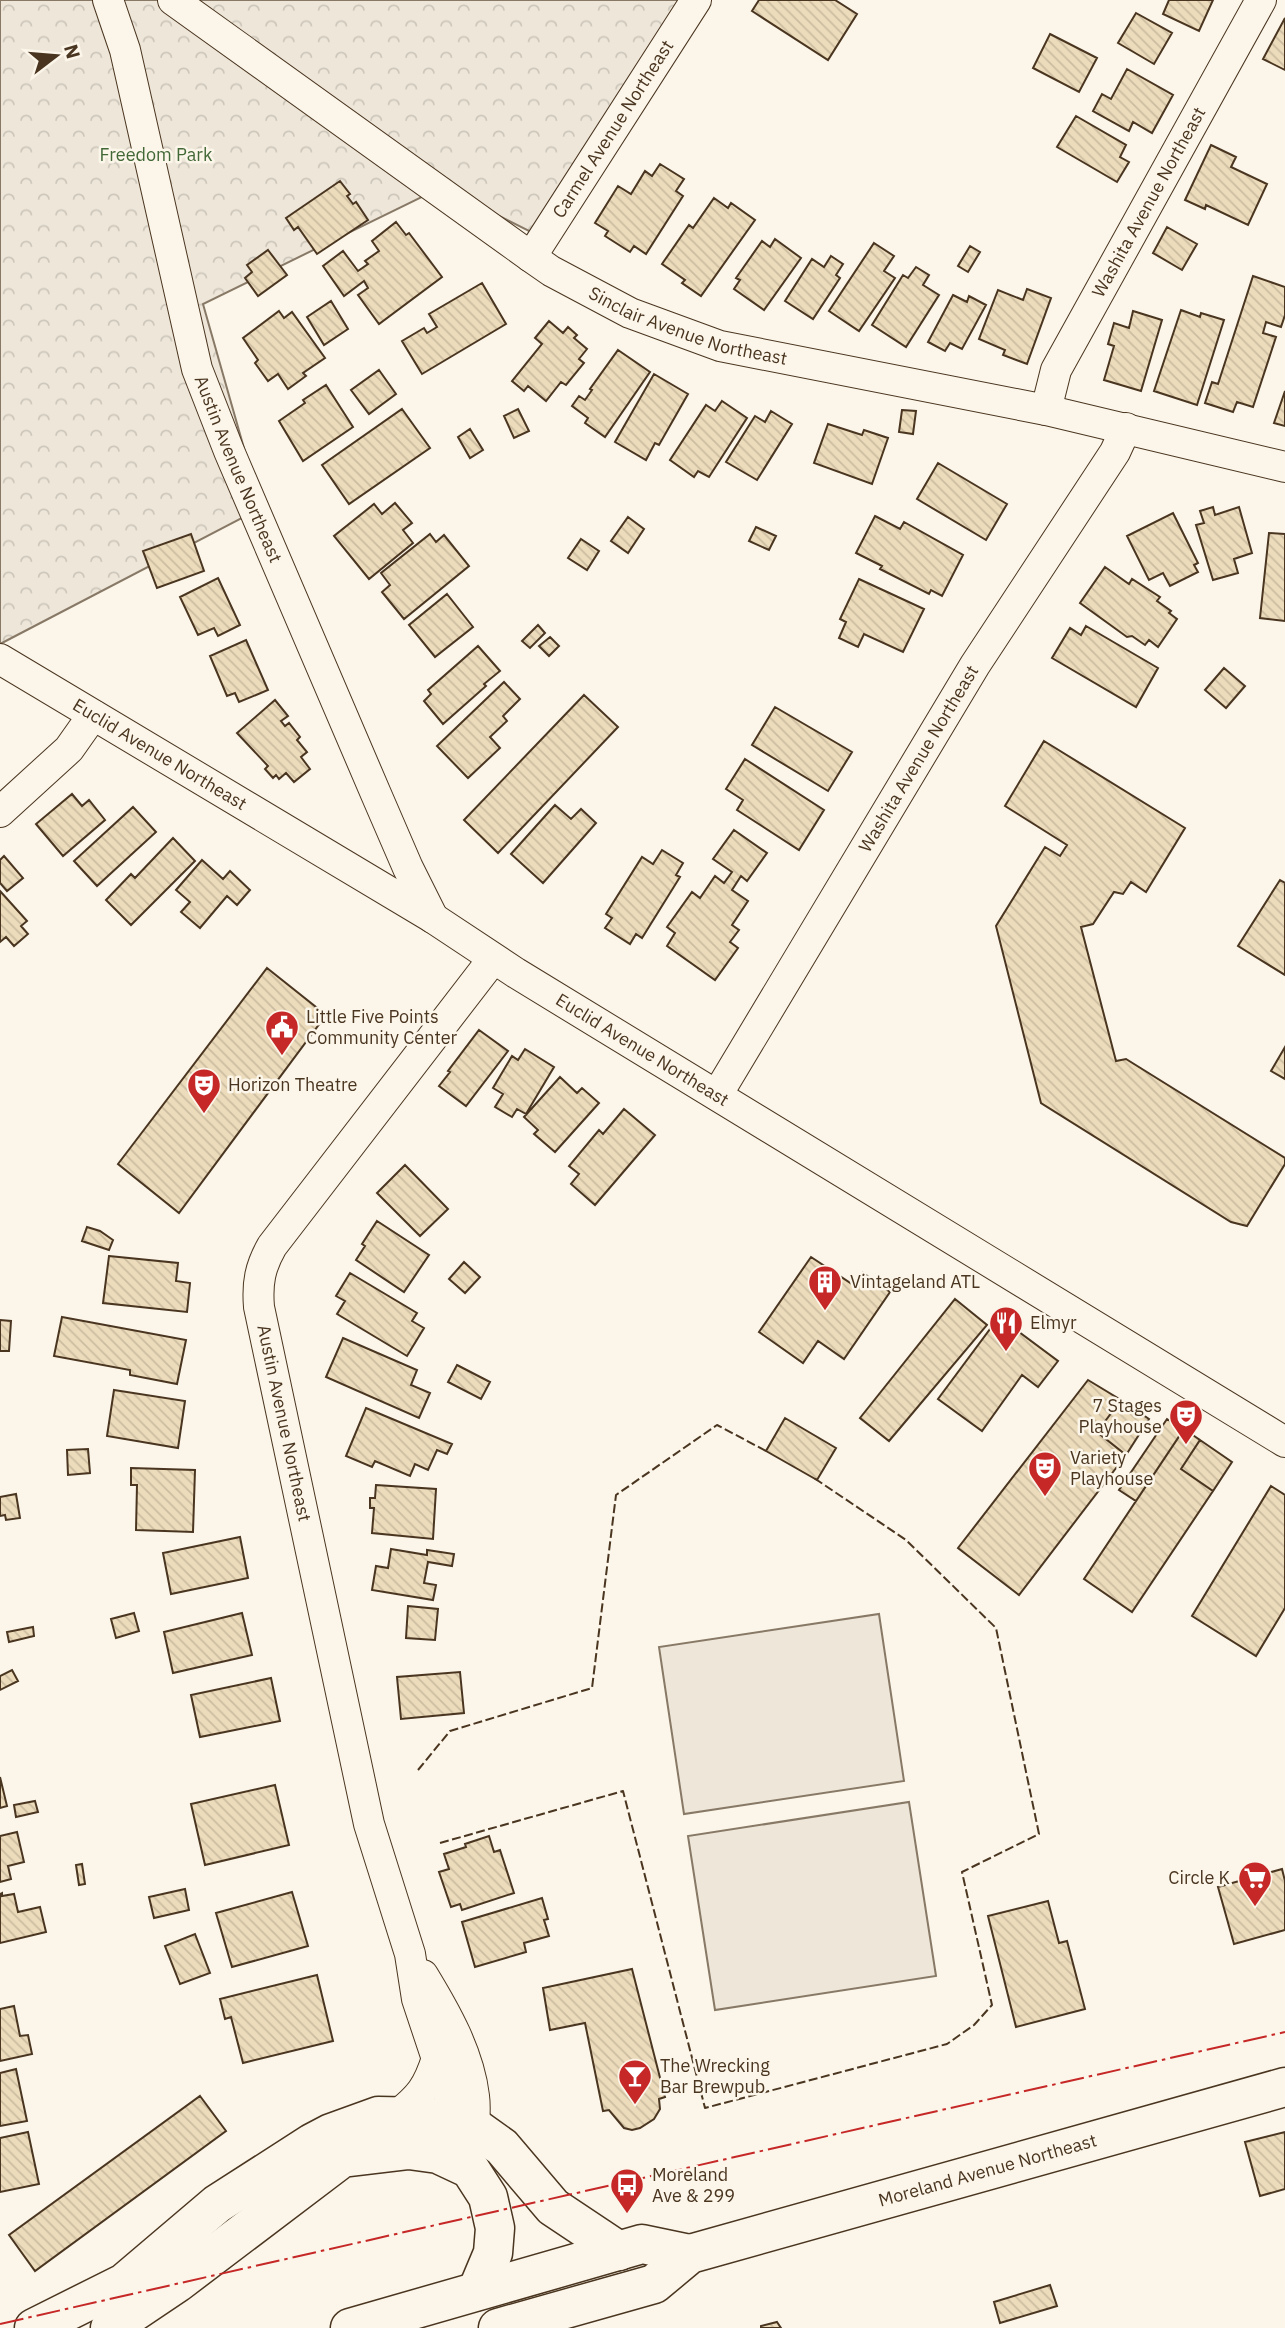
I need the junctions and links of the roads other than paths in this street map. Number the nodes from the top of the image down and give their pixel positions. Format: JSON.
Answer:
{"nodes":[{"id":1,"x":108,"y":0,"type":"edge"},
{"id":2,"x":173,"y":0,"type":"edge"},
{"id":3,"x":696,"y":0,"type":"edge"},
{"id":4,"x":1261,"y":0,"type":"edge"},
{"id":5,"x":531,"y":257,"type":"junction"},
{"id":6,"x":1046,"y":410,"type":"junction"},
{"id":7,"x":1126,"y":428,"type":"junction"},
{"id":8,"x":1285,"y":467,"type":"edge"},
{"id":9,"x":0,"y":659,"type":"edge"},
{"id":10,"x":93,"y":715,"type":"junction"},
{"id":11,"x":0,"y":812,"type":"edge"},
{"id":12,"x":433,"y":918,"type":"junction"},
{"id":13,"x":493,"y":959,"type":"junction"},
{"id":14,"x":716,"y":1095,"type":"junction"},
{"id":15,"x":1285,"y":1442,"type":"edge"},
{"id":16,"x":410,"y":1954,"type":"junction"},
{"id":17,"x":437,"y":2058,"type":"junction"},
{"id":18,"x":1285,"y":2087,"type":"edge"},
{"id":19,"x":397,"y":2116,"type":"junction"},
{"id":20,"x":466,"y":2125,"type":"junction"},
{"id":21,"x":463,"y":2166,"type":"junction"},
{"id":22,"x":619,"y":2251,"type":"junction"},
{"id":23,"x":690,"y":2255,"type":"junction"},
{"id":24,"x":477,"y":2291,"type":"junction"},
{"id":25,"x":627,"y":2291,"type":"junction"},
{"id":26,"x":34,"y":2328,"type":"edge"},
{"id":27,"x":110,"y":2328,"type":"edge"},
{"id":28,"x":350,"y":2328,"type":"edge"},
{"id":29,"x":498,"y":2328,"type":"edge"},
{"id":30,"x":599,"y":2328,"type":"edge"}],
"edges":[{"from":1,"to":12,"type":"street","name":"Austin Avenue Northeast"},
{"from":2,"to":5,"type":"street","name":"Sinclair Avenue Northeast"},
{"from":3,"to":5,"type":"street","name":"Carmel Avenue Northeast"},
{"from":4,"to":6,"type":"street","name":"Washita Avenue Northeast"},
{"from":5,"to":6,"type":"street","name":"Sinclair Avenue Northeast"},
{"from":6,"to":7,"type":"street","name":"Sinclair Avenue Northeast"},
{"from":7,"to":8,"type":"street","name":"Sinclair Avenue Northeast"},
{"from":7,"to":14,"type":"street","name":"Washita Avenue Northeast"},
{"from":9,"to":10,"type":"street","name":"Euclid Avenue Northeast"},
{"from":10,"to":11,"type":"street"},
{"from":10,"to":12,"type":"street","name":"Euclid Avenue Northeast"},
{"from":12,"to":13,"type":"street","name":"Euclid Avenue Northeast"},
{"from":13,"to":14,"type":"street","name":"Euclid Avenue Northeast"},
{"from":13,"to":16,"type":"street","name":"Austin Avenue Northeast"},
{"from":14,"to":15,"type":"street","name":"Euclid Avenue Northeast"},
{"from":16,"to":17,"type":"street","name":"Austin Avenue Northeast"},
{"from":16,"to":20,"type":"street","name":"Austin Avenue Northeast"},
{"from":17,"to":19,"type":"street"},
{"from":17,"to":20,"type":"street","name":"Austin Avenue Northeast"},
{"from":18,"to":23,"type":"highway","name":"Moreland Avenue Northeast"},
{"from":19,"to":20,"type":"highway"},
{"from":19,"to":26,"type":"highway"},
{"from":20,"to":21,"type":"street","name":"Austin Avenue Northeast"},
{"from":20,"to":22,"type":"highway"},
{"from":21,"to":24,"type":"highway"},
{"from":21,"to":27,"type":"highway"},
{"from":22,"to":23,"type":"highway","name":"Moreland Avenue Northeast"},
{"from":22,"to":24,"type":"highway","name":"Moreland Avenue Northeast"},
{"from":23,"to":25,"type":"highway","name":"Moreland Avenue Northeast"},
{"from":24,"to":28,"type":"highway","name":"Moreland Avenue Northeast"},
{"from":25,"to":29,"type":"highway","name":"Moreland Avenue Northeast"},
{"from":25,"to":30,"type":"highway"}]}
